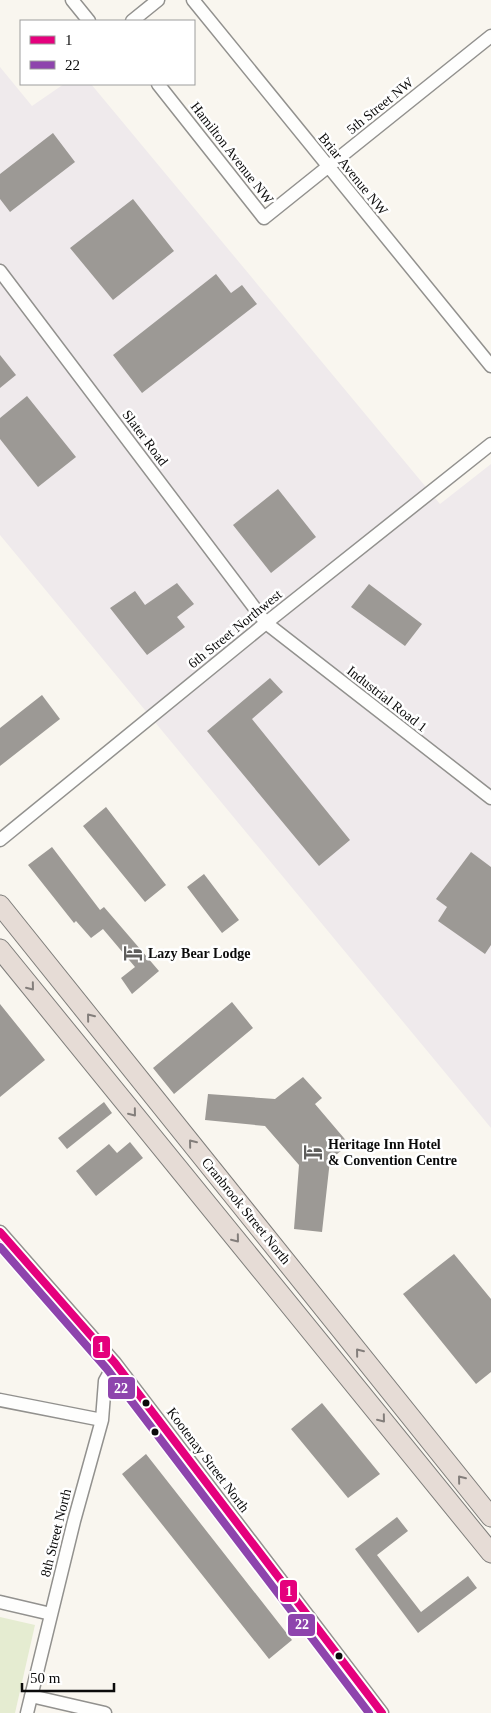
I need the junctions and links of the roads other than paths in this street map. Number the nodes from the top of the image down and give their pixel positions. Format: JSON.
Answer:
{"nodes":[{"id":1,"x":72,"y":0,"type":"edge"},
{"id":2,"x":158,"y":0,"type":"edge"},
{"id":3,"x":193,"y":0,"type":"edge"},
{"id":4,"x":88,"y":20,"type":"edge"},
{"id":5,"x":133,"y":20,"type":"edge"},
{"id":6,"x":491,"y":36,"type":"edge"},
{"id":7,"x":159,"y":85,"type":"edge"},
{"id":8,"x":328,"y":167,"type":"junction"},
{"id":9,"x":264,"y":218,"type":"joint"},
{"id":10,"x":0,"y":270,"type":"edge"},
{"id":11,"x":491,"y":366,"type":"edge"},
{"id":12,"x":491,"y":444,"type":"edge"},
{"id":13,"x":266,"y":623,"type":"junction"},
{"id":14,"x":491,"y":798,"type":"edge"},
{"id":15,"x":0,"y":840,"type":"edge"},
{"id":16,"x":0,"y":905,"type":"edge"},
{"id":17,"x":0,"y":949,"type":"edge"},
{"id":18,"x":0,"y":1232,"type":"edge"},
{"id":19,"x":116,"y":1363,"type":"junction"},
{"id":20,"x":0,"y":1400,"type":"edge"},
{"id":21,"x":102,"y":1420,"type":"junction"},
{"id":22,"x":491,"y":1517,"type":"edge"},
{"id":23,"x":491,"y":1553,"type":"edge"},
{"id":24,"x":0,"y":1602,"type":"edge"},
{"id":25,"x":51,"y":1614,"type":"junction"},
{"id":26,"x":31,"y":1696,"type":"junction"},
{"id":27,"x":27,"y":1713,"type":"edge"},
{"id":28,"x":105,"y":1713,"type":"edge"},
{"id":29,"x":382,"y":1713,"type":"edge"}],
"edges":[{"from":1,"to":4,"type":"street"},
{"from":2,"to":5,"type":"street"},
{"from":3,"to":8,"type":"street","name":"Briar Avenue NW"},
{"from":6,"to":8,"type":"street","name":"5th Street NW"},
{"from":7,"to":9,"type":"street","name":"Hamilton Avenue NW"},
{"from":8,"to":9,"type":"street","name":"5th Street NW"},
{"from":8,"to":11,"type":"street","name":"Briar Avenue NW"},
{"from":10,"to":13,"type":"street","name":"Slater Road"},
{"from":12,"to":13,"type":"street","name":"6th Street Northwest"},
{"from":13,"to":14,"type":"street","name":"Industrial Road 1"},
{"from":13,"to":15,"type":"street","name":"6th Street Northwest"},
{"from":22,"to":16,"type":"highway","name":"Cranbrook Street North","one_way":true},
{"from":17,"to":23,"type":"highway","name":"Cranbrook Street North","one_way":true},
{"from":18,"to":19,"type":"street","name":"Kootenay Street North"},
{"from":19,"to":21,"type":"street","name":"8th Street North"},
{"from":19,"to":29,"type":"street","name":"Kootenay Street North"},
{"from":20,"to":21,"type":"street"},
{"from":21,"to":25,"type":"street","name":"8th Street North"},
{"from":24,"to":25,"type":"street"},
{"from":25,"to":26,"type":"street","name":"8th Street North"},
{"from":26,"to":27,"type":"street","name":"8th Street North"},
{"from":26,"to":28,"type":"street"}]}
